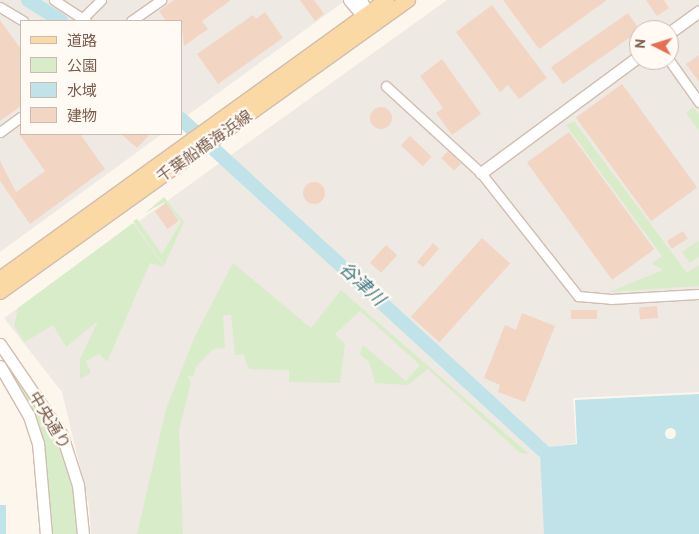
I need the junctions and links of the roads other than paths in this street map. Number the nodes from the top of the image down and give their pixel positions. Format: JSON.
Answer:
{"nodes":[{"id":1,"x":54,"y":0,"type":"edge"},
{"id":2,"x":101,"y":0,"type":"edge"},
{"id":3,"x":160,"y":0,"type":"edge"},
{"id":4,"x":349,"y":0,"type":"edge"},
{"id":5,"x":361,"y":0,"type":"edge"},
{"id":6,"x":387,"y":0,"type":"edge"},
{"id":7,"x":408,"y":0,"type":"edge"},
{"id":8,"x":0,"y":7,"type":"edge"},
{"id":9,"x":699,"y":11,"type":"edge"},
{"id":10,"x":368,"y":19,"type":"junction"},
{"id":11,"x":21,"y":20,"type":"edge"},
{"id":12,"x":84,"y":20,"type":"edge"},
{"id":13,"x":132,"y":20,"type":"edge"},
{"id":14,"x":679,"y":26,"type":"edge"},
{"id":15,"x":629,"y":63,"type":"edge"},
{"id":16,"x":676,"y":70,"type":"edge"},
{"id":17,"x":386,"y":86,"type":"dead end"},
{"id":18,"x":699,"y":102,"type":"edge"},
{"id":19,"x":20,"y":117,"type":"edge"},
{"id":20,"x":0,"y":132,"type":"edge"},
{"id":21,"x":194,"y":146,"type":"junction"},
{"id":22,"x":481,"y":173,"type":"junction"},
{"id":23,"x":0,"y":279,"type":"edge"},
{"id":24,"x":0,"y":292,"type":"edge"},
{"id":25,"x":699,"y":294,"type":"edge"},
{"id":26,"x":0,"y":344,"type":"edge"},
{"id":27,"x":0,"y":366,"type":"edge"},
{"id":28,"x":46,"y":534,"type":"edge"},
{"id":29,"x":83,"y":534,"type":"edge"}],
"edges":[{"from":1,"to":12,"type":"street"},
{"from":2,"to":12,"type":"street"},
{"from":3,"to":13,"type":"street"},
{"from":4,"to":10,"type":"street"},
{"from":5,"to":10,"type":"street"},
{"from":6,"to":10,"type":"main road","name":"千葉船橋海浜線"},
{"from":7,"to":10,"type":"main road","name":"千葉船橋海浜線"},
{"from":8,"to":11,"type":"street"},
{"from":9,"to":14,"type":"street"},
{"from":10,"to":21,"type":"main road","name":"千葉船橋海浜線"},
{"from":15,"to":22,"type":"street"},
{"from":16,"to":18,"type":"street"},
{"from":17,"to":22,"type":"street"},
{"from":19,"to":20,"type":"street"},
{"from":21,"to":23,"type":"main road","name":"千葉船橋海浜線"},
{"from":21,"to":24,"type":"main road","name":"千葉船橋海浜線"},
{"from":22,"to":25,"type":"street"},
{"from":26,"to":29,"type":"street","name":"中央通り"},
{"from":27,"to":28,"type":"street","name":"中央通り"}]}
